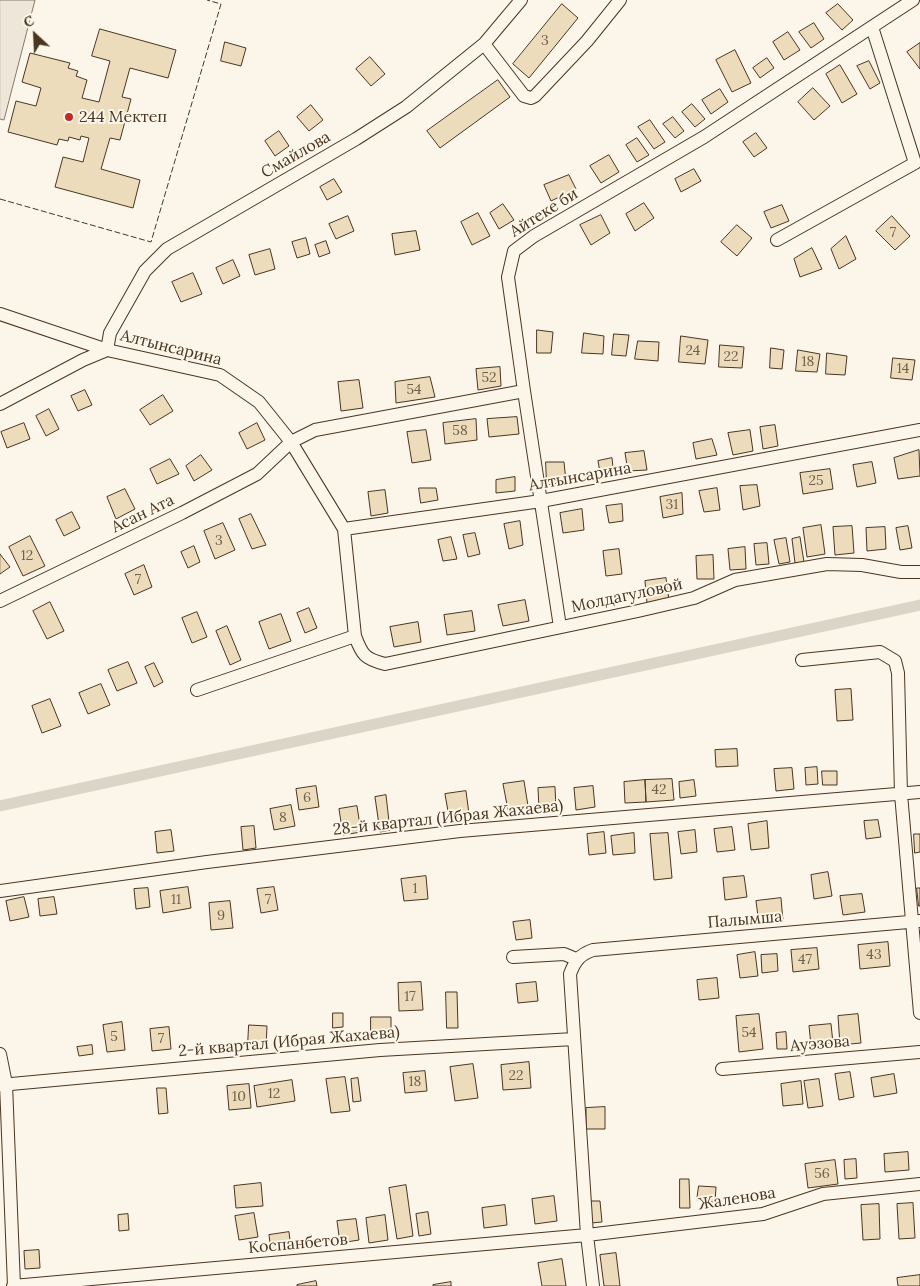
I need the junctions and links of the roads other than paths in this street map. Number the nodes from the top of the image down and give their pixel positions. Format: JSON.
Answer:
{"nodes":[{"id":1,"x":521,"y":0,"type":"edge"},
{"id":2,"x":620,"y":0,"type":"edge"},
{"id":3,"x":913,"y":0,"type":"edge"},
{"id":4,"x":872,"y":27,"type":"junction"},
{"id":5,"x":484,"y":44,"type":"junction"},
{"id":6,"x":777,"y":240,"type":"dead end"},
{"id":7,"x":0,"y":314,"type":"edge"},
{"id":8,"x":107,"y":350,"type":"junction"},
{"id":9,"x":524,"y":391,"type":"junction"},
{"id":10,"x":0,"y":404,"type":"edge"},
{"id":11,"x":920,"y":430,"type":"edge"},
{"id":12,"x":291,"y":442,"type":"junction"},
{"id":13,"x":541,"y":501,"type":"junction"},
{"id":14,"x":344,"y":529,"type":"junction"},
{"id":15,"x":920,"y":572,"type":"edge"},
{"id":16,"x":0,"y":600,"type":"edge"},
{"id":17,"x":560,"y":627,"type":"junction"},
{"id":18,"x":355,"y":636,"type":"junction"},
{"id":19,"x":802,"y":660,"type":"dead end"},
{"id":20,"x":197,"y":690,"type":"dead end"},
{"id":21,"x":920,"y":792,"type":"edge"},
{"id":22,"x":901,"y":794,"type":"junction"},
{"id":23,"x":0,"y":891,"type":"edge"},
{"id":24,"x":916,"y":922,"type":"edge"},
{"id":25,"x":513,"y":957,"type":"dead end"},
{"id":26,"x":576,"y":959,"type":"junction"},
{"id":27,"x":920,"y":1014,"type":"edge"},
{"id":28,"x":574,"y":1039,"type":"junction"},
{"id":29,"x":920,"y":1052,"type":"edge"},
{"id":30,"x":0,"y":1054,"type":"edge"},
{"id":31,"x":722,"y":1069,"type":"dead end"},
{"id":32,"x":3,"y":1084,"type":"edge"},
{"id":33,"x":920,"y":1184,"type":"edge"},
{"id":34,"x":587,"y":1235,"type":"junction"},
{"id":35,"x":13,"y":1286,"type":"edge"},
{"id":36,"x":593,"y":1286,"type":"edge"}],
"edges":[{"from":1,"to":5,"type":"street","name":"Смайлова"},
{"from":2,"to":5,"type":"street"},
{"from":3,"to":4,"type":"street","name":"Айтеке би"},
{"from":4,"to":6,"type":"street"},
{"from":4,"to":9,"type":"street","name":"Айтеке би"},
{"from":5,"to":8,"type":"street","name":"Смайлова"},
{"from":7,"to":8,"type":"street","name":"Алтынсарина"},
{"from":8,"to":10,"type":"street"},
{"from":8,"to":12,"type":"street","name":"Алтынсарина"},
{"from":9,"to":12,"type":"street"},
{"from":9,"to":13,"type":"street","name":"Айтеке би"},
{"from":11,"to":13,"type":"street","name":"Алтынсарина"},
{"from":12,"to":14,"type":"street","name":"Алтынсарина"},
{"from":12,"to":16,"type":"street","name":"Асан Ата"},
{"from":13,"to":14,"type":"street","name":"Алтынсарина"},
{"from":13,"to":17,"type":"street","name":"Айтеке би"},
{"from":14,"to":18,"type":"street","name":"Молдагуловой"},
{"from":15,"to":17,"type":"street","name":"Молдагуловой"},
{"from":17,"to":18,"type":"street","name":"Молдагуловой"},
{"from":18,"to":20,"type":"street"},
{"from":19,"to":22,"type":"street"},
{"from":21,"to":22,"type":"street","name":"28-й квартал (Ибрая Жахаева)"},
{"from":22,"to":23,"type":"street","name":"28-й квартал (Ибрая Жахаева)"},
{"from":22,"to":24,"type":"street"},
{"from":24,"to":26,"type":"street","name":"Палымша"},
{"from":24,"to":27,"type":"street"},
{"from":25,"to":26,"type":"street"},
{"from":26,"to":28,"type":"street"},
{"from":28,"to":32,"type":"street","name":"2-й квартал (Ибрая Жахаева)"},
{"from":28,"to":34,"type":"street"},
{"from":29,"to":31,"type":"street","name":"Ауэзова"},
{"from":30,"to":32,"type":"street"},
{"from":32,"to":35,"type":"street"},
{"from":33,"to":34,"type":"street","name":"Жаленова"},
{"from":34,"to":35,"type":"street","name":"Коспанбетов"},
{"from":34,"to":36,"type":"street"}]}
